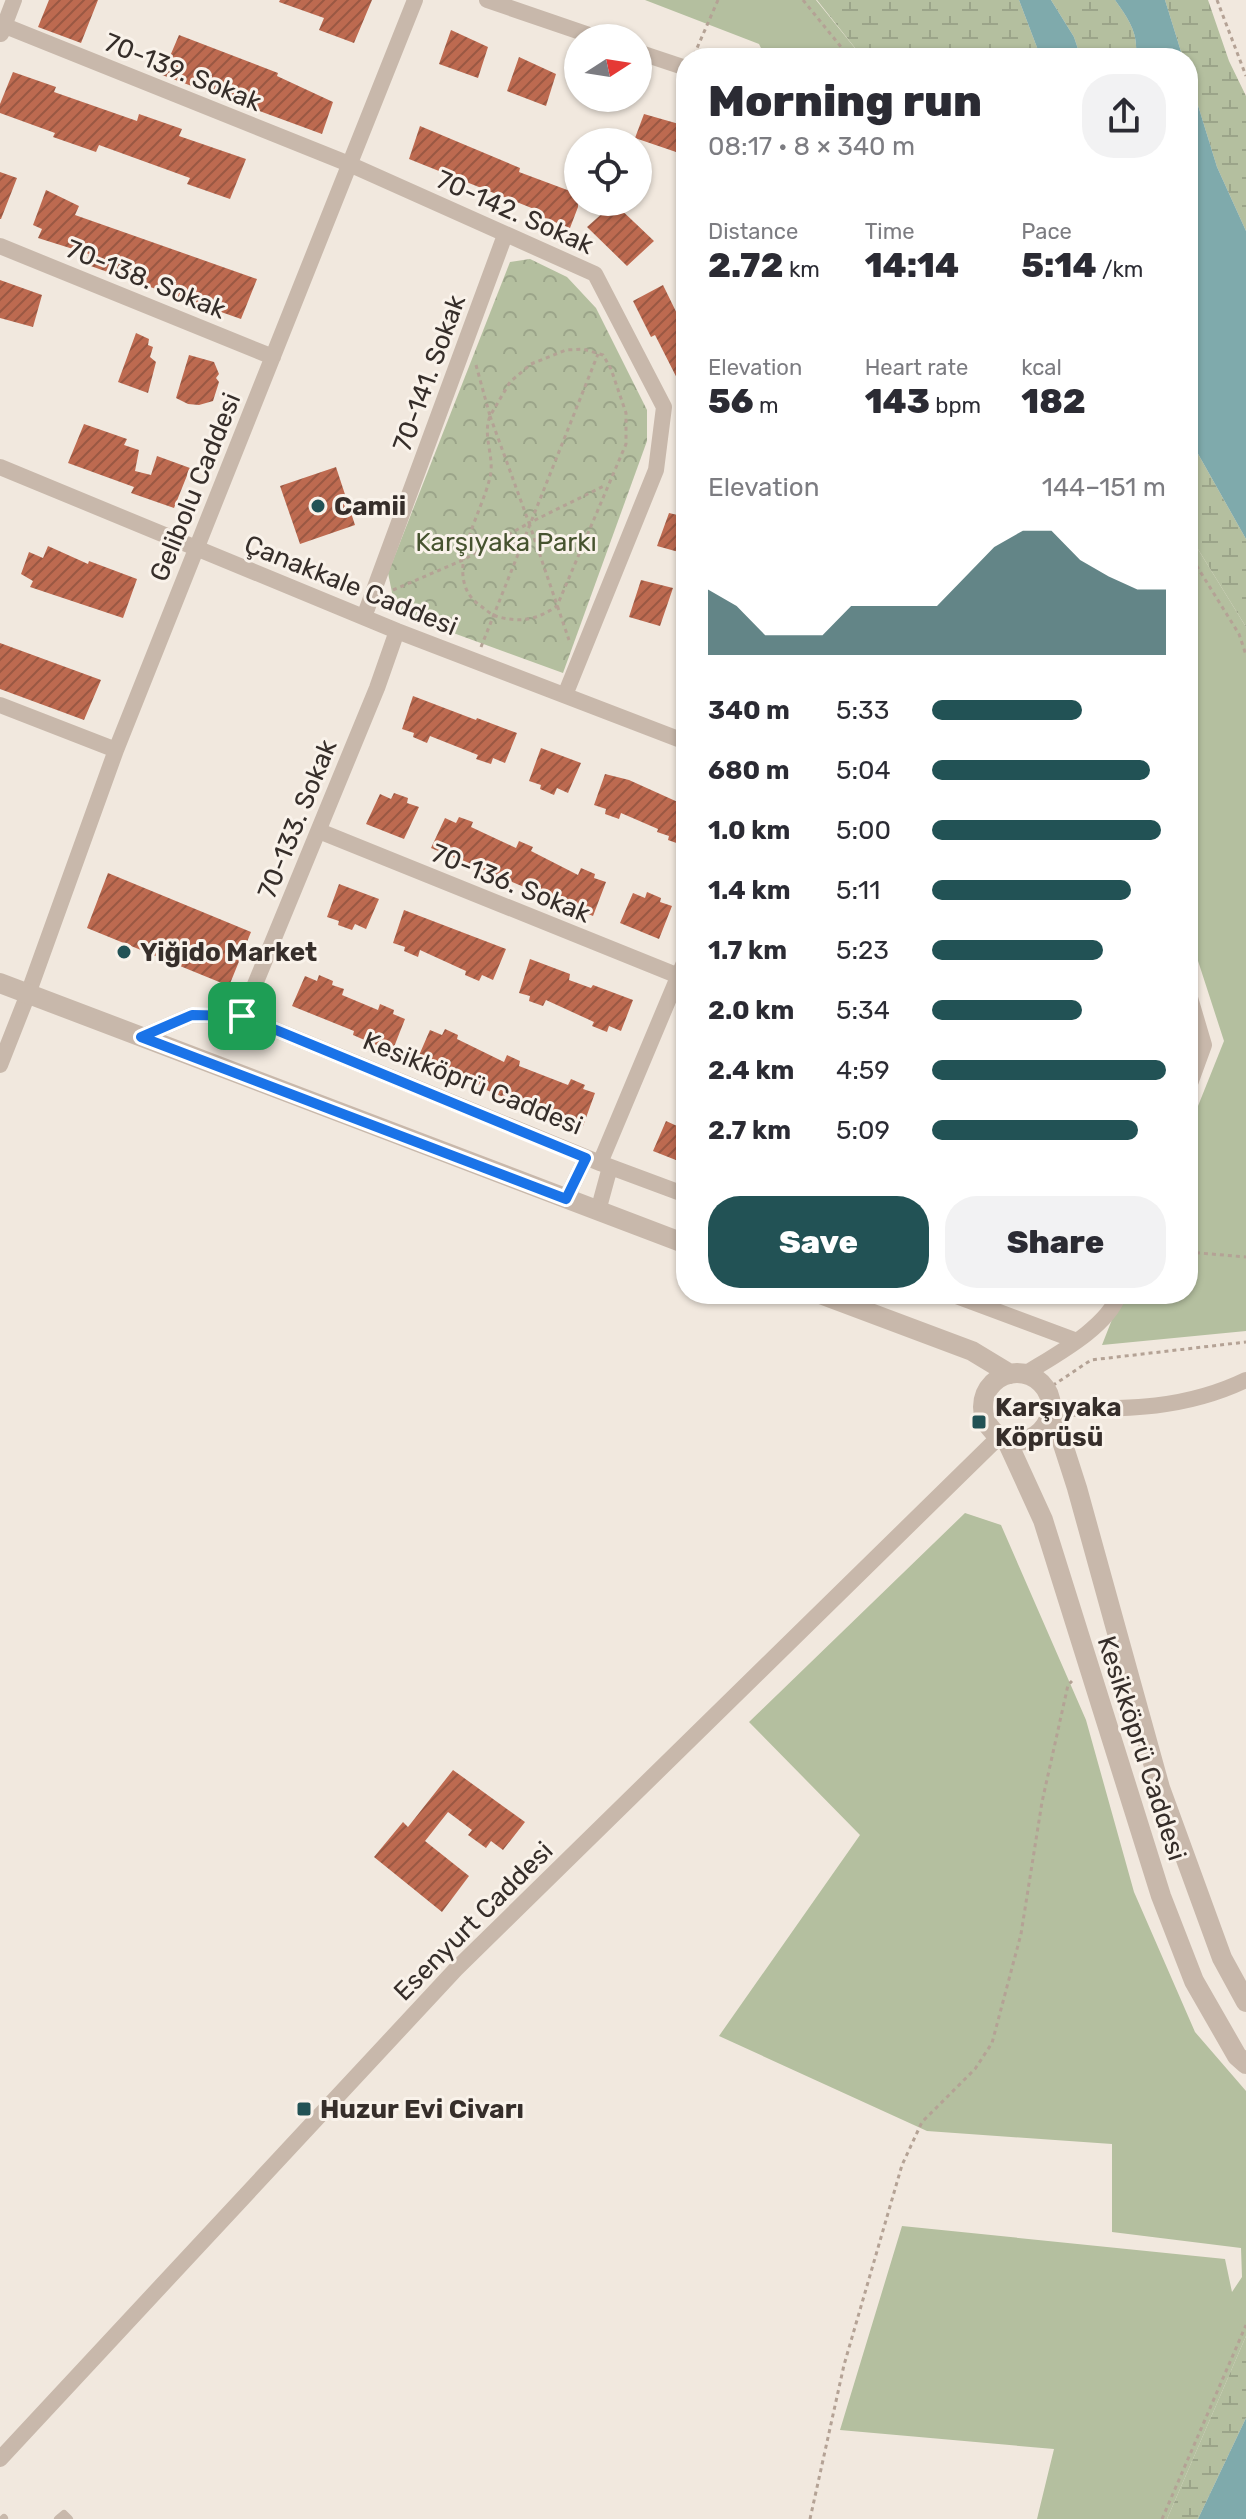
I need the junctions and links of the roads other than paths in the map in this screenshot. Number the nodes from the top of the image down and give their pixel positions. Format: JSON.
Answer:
{"nodes":[{"id":1,"x":14,"y":0,"type":"edge"},
{"id":2,"x":415,"y":0,"type":"edge"},
{"id":3,"x":487,"y":0,"type":"edge"},
{"id":4,"x":564,"y":26,"type":"edge"},
{"id":5,"x":1,"y":28,"type":"edge"},
{"id":6,"x":652,"y":57,"type":"edge"},
{"id":7,"x":676,"y":65,"type":"edge"},
{"id":8,"x":349,"y":164,"type":"junction"},
{"id":9,"x":505,"y":235,"type":"junction"},
{"id":10,"x":0,"y":246,"type":"edge"},
{"id":11,"x":273,"y":357,"type":"junction"},
{"id":12,"x":0,"y":467,"type":"edge"},
{"id":13,"x":197,"y":548,"type":"junction"},
{"id":14,"x":364,"y":617,"type":"junction"},
{"id":15,"x":397,"y":631,"type":"junction"},
{"id":16,"x":565,"y":695,"type":"junction"},
{"id":17,"x":0,"y":705,"type":"edge"},
{"id":18,"x":676,"y":738,"type":"edge"},
{"id":19,"x":116,"y":750,"type":"junction"},
{"id":20,"x":319,"y":831,"type":"junction"},
{"id":21,"x":676,"y":974,"type":"edge"},
{"id":22,"x":0,"y":983,"type":"edge"},
{"id":23,"x":676,"y":992,"type":"edge"},
{"id":24,"x":28,"y":994,"type":"junction"},
{"id":25,"x":242,"y":1016,"type":"junction"},
{"id":26,"x":1198,"y":1025,"type":"edge"},
{"id":27,"x":141,"y":1037,"type":"junction"},
{"id":28,"x":1198,"y":1062,"type":"edge"},
{"id":29,"x":0,"y":1065,"type":"edge"},
{"id":30,"x":599,"y":1163,"type":"junction"},
{"id":31,"x":676,"y":1191,"type":"edge"},
{"id":32,"x":566,"y":1199,"type":"junction"},
{"id":33,"x":598,"y":1211,"type":"junction"},
{"id":34,"x":676,"y":1240,"type":"edge"},
{"id":35,"x":847,"y":1304,"type":"edge"},
{"id":36,"x":978,"y":1304,"type":"edge"},
{"id":37,"x":1115,"y":1304,"type":"edge"},
{"id":38,"x":1077,"y":1341,"type":"junction"},
{"id":39,"x":1018,"y":1374,"type":"junction"},
{"id":40,"x":1246,"y":1380,"type":"edge"},
{"id":41,"x":1049,"y":1404,"type":"junction"},
{"id":42,"x":1003,"y":1437,"type":"junction"},
{"id":43,"x":1246,"y":2002,"type":"edge"},
{"id":44,"x":1246,"y":2064,"type":"edge"},
{"id":45,"x":0,"y":2459,"type":"edge"},
{"id":46,"x":58,"y":2519,"type":"edge"},
{"id":47,"x":69,"y":2519,"type":"edge"}],
"edges":[{"from":1,"to":5,"type":"street"},
{"from":2,"to":8,"type":"street","name":"Gelibolu Caddesi"},
{"from":3,"to":4,"type":"street"},
{"from":5,"to":8,"type":"street","name":"70-139. Sokak"},
{"from":6,"to":7,"type":"street"},
{"from":8,"to":9,"type":"street","name":"70-142. Sokak"},
{"from":8,"to":11,"type":"street","name":"Gelibolu Caddesi"},
{"from":9,"to":14,"type":"street","name":"70-141. Sokak"},
{"from":9,"to":16,"type":"street","name":"70-142. Sokak"},
{"from":10,"to":11,"type":"street","name":"70-138. Sokak"},
{"from":11,"to":13,"type":"street","name":"Gelibolu Caddesi"},
{"from":12,"to":13,"type":"street","name":"Çanakkale Caddesi"},
{"from":13,"to":14,"type":"street","name":"Çanakkale Caddesi"},
{"from":13,"to":19,"type":"street","name":"Gelibolu Caddesi"},
{"from":14,"to":15,"type":"street","name":"Çanakkale Caddesi"},
{"from":15,"to":16,"type":"street","name":"Çanakkale Caddesi"},
{"from":15,"to":20,"type":"street","name":"70-133. Sokak"},
{"from":16,"to":18,"type":"street","name":"Çanakkale Caddesi"},
{"from":17,"to":19,"type":"street"},
{"from":19,"to":24,"type":"street","name":"Gelibolu Caddesi"},
{"from":20,"to":21,"type":"street","name":"70-136. Sokak"},
{"from":20,"to":25,"type":"street","name":"70-133. Sokak"},
{"from":22,"to":24,"type":"street"},
{"from":23,"to":30,"type":"street"},
{"from":24,"to":27,"type":"street"},
{"from":24,"to":29,"type":"street","name":"Gelibolu Caddesi"},
{"from":25,"to":27,"type":"street"},
{"from":25,"to":30,"type":"street","name":"Kesikköprü Caddesi"},
{"from":26,"to":28,"type":"street"},
{"from":27,"to":32,"type":"street"},
{"from":30,"to":31,"type":"street","name":"Kesikköprü Caddesi"},
{"from":30,"to":32,"type":"street"},
{"from":30,"to":33,"type":"street"},
{"from":32,"to":33,"type":"street"},
{"from":33,"to":34,"type":"street"},
{"from":35,"to":39,"type":"street"},
{"from":36,"to":38,"type":"street"},
{"from":37,"to":38,"type":"street"},
{"from":38,"to":39,"type":"street"},
{"from":39,"to":41,"type":"street"},
{"from":39,"to":42,"type":"street"},
{"from":40,"to":41,"type":"street"},
{"from":41,"to":42,"type":"street"},
{"from":41,"to":43,"type":"street","name":"Kesikköprü Caddesi"},
{"from":42,"to":44,"type":"street","name":"Kesikköprü Caddesi"},
{"from":42,"to":45,"type":"street","name":"Esenyurt Caddesi"},
{"from":46,"to":47,"type":"lane"}]}
